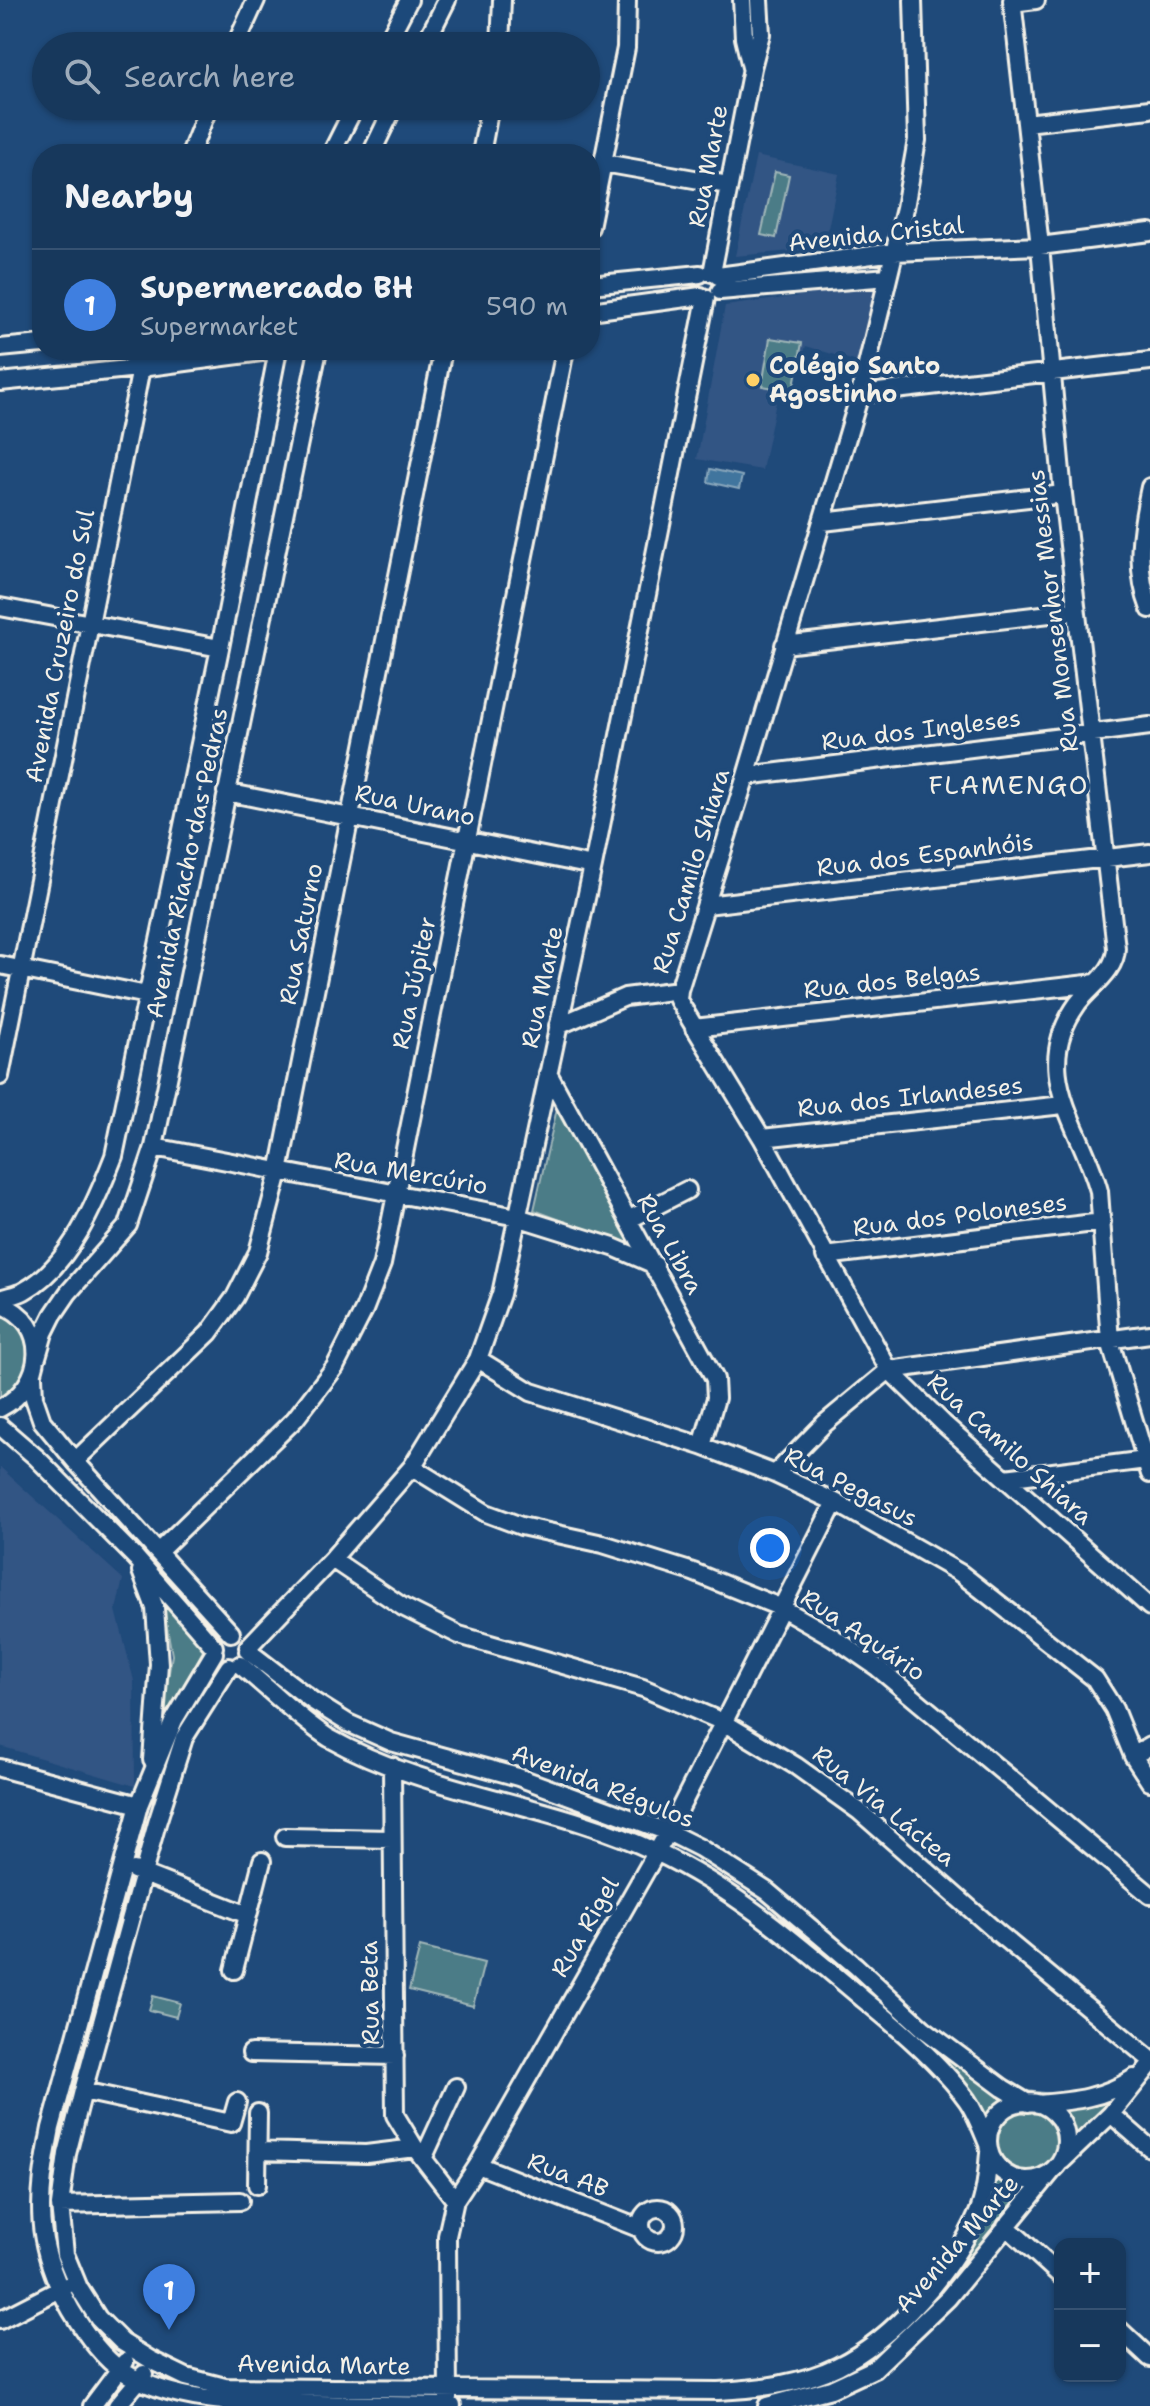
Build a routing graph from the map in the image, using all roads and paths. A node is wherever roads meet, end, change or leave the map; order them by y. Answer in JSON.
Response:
{"nodes":[{"id":1,"x":256,"y":0,"type":"edge"},
{"id":2,"x":409,"y":0,"type":"edge"},
{"id":3,"x":447,"y":0,"type":"edge"},
{"id":4,"x":502,"y":0,"type":"edge"},
{"id":5,"x":627,"y":0,"type":"edge"},
{"id":6,"x":742,"y":0,"type":"edge"},
{"id":7,"x":759,"y":0,"type":"edge"},
{"id":8,"x":769,"y":0,"type":"edge"},
{"id":9,"x":913,"y":0,"type":"edge"},
{"id":10,"x":1036,"y":0,"type":"edge"},
{"id":11,"x":1012,"y":1,"type":"edge"},
{"id":12,"x":241,"y":32,"type":"edge"},
{"id":13,"x":392,"y":32,"type":"edge"},
{"id":14,"x":431,"y":32,"type":"edge"},
{"id":15,"x":501,"y":32,"type":"edge"},
{"id":16,"x":761,"y":34,"type":"junction"},
{"id":17,"x":752,"y":68,"type":"junction"},
{"id":18,"x":1150,"y":109,"type":"edge"},
{"id":19,"x":203,"y":120,"type":"edge"},
{"id":20,"x":348,"y":120,"type":"edge"},
{"id":21,"x":387,"y":120,"type":"edge"},
{"id":22,"x":487,"y":120,"type":"edge"},
{"id":23,"x":1026,"y":123,"type":"junction"},
{"id":24,"x":194,"y":144,"type":"edge"},
{"id":25,"x":336,"y":144,"type":"edge"},
{"id":26,"x":376,"y":144,"type":"edge"},
{"id":27,"x":483,"y":144,"type":"edge"},
{"id":28,"x":604,"y":163,"type":"junction"},
{"id":29,"x":600,"y":181,"type":"edge"},
{"id":30,"x":728,"y":185,"type":"junction"},
{"id":31,"x":1150,"y":232,"type":"edge"},
{"id":32,"x":1040,"y":246,"type":"junction"},
{"id":33,"x":894,"y":252,"type":"junction"},
{"id":34,"x":888,"y":277,"type":"junction"},
{"id":35,"x":600,"y":285,"type":"edge"},
{"id":36,"x":709,"y":285,"type":"junction"},
{"id":37,"x":600,"y":309,"type":"edge"},
{"id":38,"x":32,"y":345,"type":"edge"},
{"id":39,"x":0,"y":348,"type":"edge"},
{"id":40,"x":167,"y":360,"type":"edge"},
{"id":41,"x":276,"y":360,"type":"edge"},
{"id":42,"x":316,"y":360,"type":"edge"},
{"id":43,"x":441,"y":360,"type":"edge"},
{"id":44,"x":563,"y":360,"type":"edge"},
{"id":45,"x":1150,"y":361,"type":"edge"},
{"id":46,"x":145,"y":362,"type":"edge"},
{"id":47,"x":1051,"y":373,"type":"junction"},
{"id":48,"x":0,"y":382,"type":"edge"},
{"id":49,"x":860,"y":394,"type":"junction"},
{"id":50,"x":1150,"y":487,"type":"edge"},
{"id":51,"x":1063,"y":494,"type":"junction"},
{"id":52,"x":823,"y":522,"type":"junction"},
{"id":53,"x":1145,"y":568,"type":"edge"},
{"id":54,"x":0,"y":607,"type":"edge"},
{"id":55,"x":1150,"y":609,"type":"edge"},
{"id":56,"x":1076,"y":611,"type":"junction"},
{"id":57,"x":88,"y":623,"type":"junction"},
{"id":58,"x":784,"y":645,"type":"junction"},
{"id":59,"x":220,"y":648,"type":"junction"},
{"id":60,"x":1150,"y":726,"type":"edge"},
{"id":61,"x":1091,"y":733,"type":"junction"},
{"id":62,"x":746,"y":776,"type":"junction"},
{"id":63,"x":226,"y":792,"type":"junction"},
{"id":64,"x":349,"y":816,"type":"junction"},
{"id":65,"x":468,"y":841,"type":"junction"},
{"id":66,"x":1150,"y":853,"type":"edge"},
{"id":67,"x":1105,"y":858,"type":"junction"},
{"id":68,"x":593,"y":866,"type":"junction"},
{"id":69,"x":706,"y":905,"type":"junction"},
{"id":70,"x":0,"y":965,"type":"edge"},
{"id":71,"x":22,"y":970,"type":"junction"},
{"id":72,"x":1096,"y":983,"type":"junction"},
{"id":73,"x":679,"y":990,"type":"junction"},
{"id":74,"x":147,"y":995,"type":"junction"},
{"id":75,"x":558,"y":1026,"type":"junction"},
{"id":76,"x":694,"y":1028,"type":"junction"},
{"id":77,"x":548,"y":1073,"type":"junction"},
{"id":78,"x":0,"y":1076,"type":"edge"},
{"id":79,"x":1063,"y":1105,"type":"junction"},
{"id":80,"x":762,"y":1138,"type":"junction"},
{"id":81,"x":154,"y":1147,"type":"junction"},
{"id":82,"x":279,"y":1172,"type":"junction"},
{"id":83,"x":687,"y":1190,"type":"dead end"},
{"id":84,"x":394,"y":1195,"type":"junction"},
{"id":85,"x":517,"y":1217,"type":"junction"},
{"id":86,"x":630,"y":1219,"type":"junction"},
{"id":87,"x":1102,"y":1222,"type":"junction"},
{"id":88,"x":825,"y":1256,"type":"junction"},
{"id":89,"x":655,"y":1265,"type":"junction"},
{"id":90,"x":0,"y":1301,"type":"edge"},
{"id":91,"x":1150,"y":1334,"type":"edge"},
{"id":92,"x":1110,"y":1341,"type":"junction"},
{"id":93,"x":37,"y":1357,"type":"junction"},
{"id":94,"x":478,"y":1359,"type":"junction"},
{"id":95,"x":889,"y":1370,"type":"junction"},
{"id":96,"x":33,"y":1376,"type":"junction"},
{"id":97,"x":0,"y":1408,"type":"edge"},
{"id":98,"x":0,"y":1426,"type":"edge"},
{"id":99,"x":702,"y":1446,"type":"junction"},
{"id":100,"x":75,"y":1461,"type":"junction"},
{"id":101,"x":412,"y":1467,"type":"junction"},
{"id":102,"x":1148,"y":1467,"type":"edge"},
{"id":103,"x":775,"y":1474,"type":"junction"},
{"id":104,"x":1005,"y":1478,"type":"junction"},
{"id":105,"x":835,"y":1502,"type":"junction"},
{"id":106,"x":158,"y":1552,"type":"junction"},
{"id":107,"x":136,"y":1558,"type":"junction"},
{"id":108,"x":332,"y":1559,"type":"junction"},
{"id":109,"x":1150,"y":1607,"type":"edge"},
{"id":110,"x":782,"y":1608,"type":"junction"},
{"id":111,"x":214,"y":1650,"type":"junction"},
{"id":112,"x":240,"y":1650,"type":"junction"},
{"id":113,"x":723,"y":1722,"type":"junction"},
{"id":114,"x":1150,"y":1746,"type":"edge"},
{"id":115,"x":1133,"y":1756,"type":"junction"},
{"id":116,"x":392,"y":1766,"type":"junction"},
{"id":117,"x":0,"y":1769,"type":"edge"},
{"id":118,"x":150,"y":1777,"type":"junction"},
{"id":119,"x":1150,"y":1782,"type":"edge"},
{"id":120,"x":139,"y":1805,"type":"junction"},
{"id":121,"x":668,"y":1832,"type":"junction"},
{"id":122,"x":285,"y":1837,"type":"dead end"},
{"id":123,"x":392,"y":1839,"type":"junction"},
{"id":124,"x":656,"y":1852,"type":"junction"},
{"id":125,"x":262,"y":1861,"type":"dead end"},
{"id":126,"x":123,"y":1867,"type":"junction"},
{"id":127,"x":144,"y":1872,"type":"junction"},
{"id":128,"x":1150,"y":1895,"type":"edge"},
{"id":129,"x":248,"y":1915,"type":"junction"},
{"id":130,"x":234,"y":1970,"type":"dead end"},
{"id":131,"x":251,"y":2053,"type":"dead end"},
{"id":132,"x":395,"y":2056,"type":"junction"},
{"id":133,"x":1148,"y":2066,"type":"edge"},
{"id":134,"x":456,"y":2087,"type":"dead end"},
{"id":135,"x":83,"y":2091,"type":"junction"},
{"id":136,"x":237,"y":2102,"type":"dead end"},
{"id":137,"x":1032,"y":2103,"type":"junction"},
{"id":138,"x":258,"y":2113,"type":"dead end"},
{"id":139,"x":1111,"y":2114,"type":"junction"},
{"id":140,"x":1150,"y":2148,"type":"edge"},
{"id":141,"x":988,"y":2149,"type":"junction"},
{"id":142,"x":259,"y":2151,"type":"junction"},
{"id":143,"x":419,"y":2153,"type":"junction"},
{"id":144,"x":478,"y":2165,"type":"junction"},
{"id":145,"x":1055,"y":2168,"type":"junction"},
{"id":146,"x":257,"y":2185,"type":"dead end"},
{"id":147,"x":455,"y":2200,"type":"junction"},
{"id":148,"x":240,"y":2201,"type":"dead end"},
{"id":149,"x":60,"y":2205,"type":"junction"},
{"id":150,"x":1006,"y":2226,"type":"junction"},
{"id":151,"x":641,"y":2229,"type":"dead end"},
{"id":152,"x":1054,"y":2270,"type":"edge"},
{"id":153,"x":75,"y":2281,"type":"junction"},
{"id":154,"x":933,"y":2285,"type":"junction"},
{"id":155,"x":60,"y":2290,"type":"junction"},
{"id":156,"x":948,"y":2298,"type":"junction"},
{"id":157,"x":0,"y":2320,"type":"edge"},
{"id":158,"x":1126,"y":2336,"type":"edge"},
{"id":159,"x":133,"y":2350,"type":"junction"},
{"id":160,"x":1150,"y":2358,"type":"edge"},
{"id":161,"x":151,"y":2360,"type":"junction"},
{"id":162,"x":120,"y":2370,"type":"junction"},
{"id":163,"x":140,"y":2382,"type":"junction"},
{"id":164,"x":718,"y":2399,"type":"edge"},
{"id":165,"x":450,"y":2401,"type":"edge"},
{"id":166,"x":92,"y":2406,"type":"edge"},
{"id":167,"x":117,"y":2406,"type":"edge"},
{"id":168,"x":767,"y":2406,"type":"edge"}],
"edges":[{"from":1,"to":12,"type":"street"},
{"from":2,"to":13,"type":"street"},
{"from":3,"to":14,"type":"street"},
{"from":4,"to":15,"type":"street"},
{"from":5,"to":28,"type":"street"},
{"from":6,"to":17,"type":"street","name":"Rua Marte"},
{"from":7,"to":16,"type":"street","name":"Rua Marte"},
{"from":8,"to":16,"type":"street"},
{"from":9,"to":33,"type":"street","name":"Rua Camilo Shiara"},
{"from":10,"to":11,"type":"street"},
{"from":11,"to":23,"type":"street","name":"Rua Monsenhor Messias"},
{"from":16,"to":17,"type":"street","name":"Rua Marte"},
{"from":17,"to":30,"type":"street","name":"Rua Marte"},
{"from":18,"to":23,"type":"street"},
{"from":19,"to":24,"type":"street"},
{"from":20,"to":25,"type":"street"},
{"from":21,"to":26,"type":"street"},
{"from":22,"to":27,"type":"street"},
{"from":23,"to":32,"type":"street","name":"Rua Monsenhor Messias"},
{"from":28,"to":29,"type":"street"},
{"from":28,"to":30,"type":"street"},
{"from":30,"to":36,"type":"street","name":"Rua Marte"},
{"from":31,"to":32,"type":"street","name":"Avenida Cristal"},
{"from":32,"to":33,"type":"street","name":"Avenida Cristal"},
{"from":32,"to":47,"type":"street","name":"Rua Monsenhor Messias"},
{"from":33,"to":34,"type":"street","name":"Rua Camilo Shiara"},
{"from":33,"to":36,"type":"street","name":"Avenida Cristal"},
{"from":34,"to":36,"type":"street","name":"Avenida Cristal"},
{"from":34,"to":49,"type":"street","name":"Rua Camilo Shiara"},
{"from":35,"to":36,"type":"street","name":"Avenida Cristal"},
{"from":36,"to":37,"type":"street","name":"Avenida Cristal"},
{"from":36,"to":68,"type":"street","name":"Rua Marte"},
{"from":38,"to":39,"type":"street"},
{"from":40,"to":46,"type":"street"},
{"from":41,"to":59,"type":"street","name":"Avenida Riacho das Pedras"},
{"from":42,"to":63,"type":"street","name":"Avenida Riacho das Pedras"},
{"from":43,"to":64,"type":"street","name":"Rua Saturno"},
{"from":44,"to":65,"type":"street","name":"Rua Júpiter"},
{"from":45,"to":47,"type":"street"},
{"from":46,"to":48,"type":"street"},
{"from":46,"to":57,"type":"street","name":"Avenida Cruzeiro do Sul"},
{"from":47,"to":49,"type":"street"},
{"from":47,"to":51,"type":"street","name":"Rua Monsenhor Messias"},
{"from":49,"to":52,"type":"street","name":"Rua Camilo Shiara"},
{"from":50,"to":53,"type":"street"},
{"from":51,"to":52,"type":"street"},
{"from":51,"to":56,"type":"street","name":"Rua Monsenhor Messias"},
{"from":52,"to":58,"type":"street","name":"Rua Camilo Shiara"},
{"from":53,"to":55,"type":"street"},
{"from":54,"to":57,"type":"street"},
{"from":56,"to":58,"type":"street"},
{"from":56,"to":61,"type":"street","name":"Rua Monsenhor Messias"},
{"from":57,"to":59,"type":"street"},
{"from":57,"to":71,"type":"street","name":"Avenida Cruzeiro do Sul"},
{"from":58,"to":62,"type":"street","name":"Rua Camilo Shiara"},
{"from":59,"to":74,"type":"street","name":"Avenida Riacho das Pedras"},
{"from":60,"to":61,"type":"street","name":"Rua dos Ingleses"},
{"from":61,"to":62,"type":"street","name":"Rua dos Ingleses"},
{"from":61,"to":67,"type":"street","name":"Rua Monsenhor Messias"},
{"from":62,"to":69,"type":"street","name":"Rua Camilo Shiara"},
{"from":63,"to":64,"type":"street","name":"Rua Urano"},
{"from":63,"to":81,"type":"street","name":"Avenida Riacho das Pedras"},
{"from":64,"to":65,"type":"street","name":"Rua Urano"},
{"from":64,"to":82,"type":"street","name":"Rua Saturno"},
{"from":65,"to":68,"type":"street","name":"Rua Urano"},
{"from":65,"to":84,"type":"street","name":"Rua Júpiter"},
{"from":66,"to":67,"type":"street","name":"Rua dos Espanhóis"},
{"from":67,"to":69,"type":"street","name":"Rua dos Espanhóis"},
{"from":67,"to":72,"type":"street","name":"Rua Monsenhor Messias"},
{"from":68,"to":75,"type":"street","name":"Rua Marte"},
{"from":69,"to":73,"type":"street","name":"Rua Camilo Shiara"},
{"from":70,"to":71,"type":"street"},
{"from":71,"to":74,"type":"street"},
{"from":71,"to":78,"type":"street","name":"Avenida Cruzeiro do Sul"},
{"from":72,"to":76,"type":"street","name":"Rua dos Belgas"},
{"from":72,"to":79,"type":"street","name":"Rua Monsenhor Messias"},
{"from":73,"to":75,"type":"street"},
{"from":73,"to":76,"type":"street","name":"Rua Camilo Shiara"},
{"from":74,"to":90,"type":"street","name":"Avenida Riacho das Pedras"},
{"from":75,"to":77,"type":"street","name":"Rua Marte"},
{"from":76,"to":80,"type":"street","name":"Rua Camilo Shiara"},
{"from":77,"to":85,"type":"street","name":"Rua Marte"},
{"from":77,"to":86,"type":"street","name":"Rua Libra"},
{"from":79,"to":80,"type":"street","name":"Rua dos Irlandeses"},
{"from":79,"to":87,"type":"street","name":"Rua Monsenhor Messias"},
{"from":80,"to":88,"type":"street","name":"Rua Camilo Shiara"},
{"from":81,"to":82,"type":"street","name":"Rua Mercúrio"},
{"from":81,"to":93,"type":"street","name":"Avenida Riacho das Pedras"},
{"from":82,"to":84,"type":"street","name":"Rua Mercúrio"},
{"from":82,"to":100,"type":"street","name":"Rua Saturno"},
{"from":83,"to":86,"type":"street"},
{"from":84,"to":85,"type":"street","name":"Rua Mercúrio"},
{"from":84,"to":106,"type":"street","name":"Rua Júpiter"},
{"from":85,"to":89,"type":"street","name":"Rua Mercúrio"},
{"from":85,"to":94,"type":"street","name":"Rua Marte"},
{"from":86,"to":89,"type":"street","name":"Rua Libra"},
{"from":87,"to":88,"type":"street","name":"Rua dos Poloneses"},
{"from":87,"to":92,"type":"street","name":"Rua Monsenhor Messias"},
{"from":88,"to":95,"type":"street","name":"Rua Camilo Shiara"},
{"from":89,"to":99,"type":"street","name":"Rua Libra"},
{"from":90,"to":93,"type":"street"},
{"from":91,"to":92,"type":"street"},
{"from":92,"to":95,"type":"street"},
{"from":92,"to":102,"type":"street","name":"Rua Monsenhor Messias"},
{"from":93,"to":96,"type":"street","name":"Avenida Riacho das Pedras"},
{"from":94,"to":99,"type":"street","name":"Rua Pegasus"},
{"from":94,"to":101,"type":"street","name":"Rua Marte"},
{"from":95,"to":103,"type":"street"},
{"from":95,"to":104,"type":"street","name":"Rua Camilo Shiara"},
{"from":96,"to":97,"type":"street"},
{"from":96,"to":100,"type":"street","name":"Avenida Régulos"},
{"from":98,"to":107,"type":"street"},
{"from":99,"to":103,"type":"street","name":"Rua Pegasus"},
{"from":100,"to":106,"type":"street","name":"Avenida Régulos"},
{"from":101,"to":108,"type":"street","name":"Rua Marte"},
{"from":101,"to":110,"type":"street","name":"Rua Aquário"},
{"from":102,"to":104,"type":"street"},
{"from":103,"to":105,"type":"street","name":"Rua Pegasus"},
{"from":104,"to":109,"type":"street","name":"Rua Camilo Shiara"},
{"from":105,"to":110,"type":"street","name":"Rua Rigel"},
{"from":105,"to":115,"type":"street","name":"Rua Pegasus"},
{"from":106,"to":112,"type":"street","name":"Avenida Régulos"},
{"from":107,"to":111,"type":"street"},
{"from":107,"to":118,"type":"street"},
{"from":108,"to":112,"type":"street","name":"Rua Marte"},
{"from":108,"to":113,"type":"street","name":"Rua Via Láctea"},
{"from":110,"to":113,"type":"street","name":"Rua Rigel"},
{"from":110,"to":128,"type":"street","name":"Rua Aquário"},
{"from":111,"to":112,"type":"street","name":"Avenida Marte"},
{"from":111,"to":112,"type":"street"},
{"from":111,"to":118,"type":"street","name":"Avenida Marte"},
{"from":112,"to":116,"type":"street","name":"Avenida Régulos"},
{"from":112,"to":121,"type":"street","name":"Avenida Régulos"},
{"from":112,"to":127,"type":"street","name":"Avenida Marte"},
{"from":113,"to":121,"type":"street","name":"Rua Rigel"},
{"from":113,"to":133,"type":"street","name":"Rua Via Láctea"},
{"from":114,"to":115,"type":"street"},
{"from":115,"to":119,"type":"street","name":"Rua Pegasus"},
{"from":116,"to":123,"type":"street","name":"Rua Beta"},
{"from":116,"to":124,"type":"street","name":"Avenida Régulos"},
{"from":117,"to":120,"type":"street"},
{"from":118,"to":120,"type":"street","name":"Avenida Marte"},
{"from":120,"to":126,"type":"street","name":"Avenida Marte"},
{"from":121,"to":124,"type":"street","name":"Rua Rigel"},
{"from":121,"to":137,"type":"street","name":"Avenida Régulos"},
{"from":122,"to":123,"type":"street"},
{"from":123,"to":132,"type":"street","name":"Rua Beta"},
{"from":124,"to":141,"type":"street","name":"Avenida Régulos"},
{"from":124,"to":144,"type":"street","name":"Rua Rigel"},
{"from":125,"to":129,"type":"street"},
{"from":126,"to":127,"type":"street"},
{"from":126,"to":155,"type":"street","name":"Avenida Marte"},
{"from":127,"to":129,"type":"street"},
{"from":127,"to":135,"type":"street","name":"Avenida Marte"},
{"from":129,"to":130,"type":"street"},
{"from":131,"to":132,"type":"street"},
{"from":132,"to":143,"type":"street","name":"Rua Beta"},
{"from":133,"to":137,"type":"street"},
{"from":133,"to":139,"type":"street","name":"Avenida Marte"},
{"from":134,"to":143,"type":"street"},
{"from":135,"to":136,"type":"street"},
{"from":135,"to":149,"type":"street","name":"Avenida Marte"},
{"from":137,"to":141,"type":"street"},
{"from":137,"to":145,"type":"street"},
{"from":138,"to":142,"type":"street"},
{"from":139,"to":140,"type":"street"},
{"from":139,"to":145,"type":"street","name":"Avenida Marte"},
{"from":141,"to":145,"type":"street"},
{"from":141,"to":154,"type":"street","name":"Avenida Marte"},
{"from":142,"to":143,"type":"street"},
{"from":142,"to":146,"type":"street"},
{"from":143,"to":147,"type":"street","name":"Rua Beta"},
{"from":144,"to":147,"type":"street","name":"Rua Rigel"},
{"from":144,"to":151,"type":"street","name":"Rua AB"},
{"from":145,"to":150,"type":"street","name":"Avenida Marte"},
{"from":147,"to":165,"type":"street","name":"Rua Rigel"},
{"from":148,"to":149,"type":"street"},
{"from":149,"to":153,"type":"street","name":"Avenida Marte"},
{"from":150,"to":152,"type":"street"},
{"from":150,"to":156,"type":"street","name":"Avenida Marte"},
{"from":153,"to":155,"type":"street"},
{"from":153,"to":159,"type":"street","name":"Avenida Marte"},
{"from":154,"to":156,"type":"street"},
{"from":154,"to":164,"type":"street","name":"Avenida Marte"},
{"from":155,"to":157,"type":"street"},
{"from":155,"to":162,"type":"street","name":"Avenida Marte"},
{"from":156,"to":168,"type":"street","name":"Avenida Marte"},
{"from":158,"to":160,"type":"street"},
{"from":159,"to":161,"type":"street","name":"Avenida Marte"},
{"from":159,"to":162,"type":"street"},
{"from":161,"to":163,"type":"street"},
{"from":161,"to":165,"type":"street","name":"Avenida Marte"},
{"from":162,"to":163,"type":"street","name":"Avenida Marte"},
{"from":162,"to":166,"type":"street"},
{"from":163,"to":165,"type":"street","name":"Avenida Marte"},
{"from":163,"to":167,"type":"street"},
{"from":164,"to":165,"type":"street","name":"Avenida Marte"}]}
